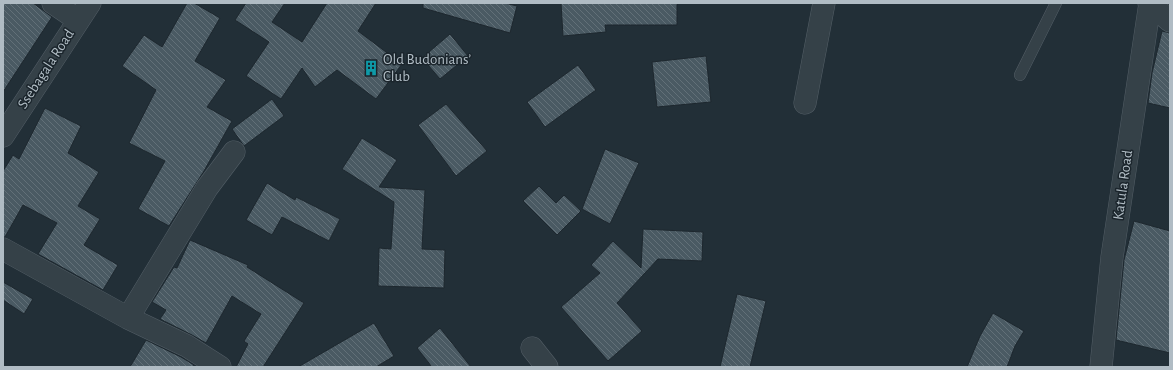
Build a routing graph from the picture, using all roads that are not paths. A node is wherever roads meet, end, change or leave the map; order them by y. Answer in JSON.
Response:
{"nodes":[{"id":1,"x":53,"y":3,"type":"edge"},
{"id":2,"x":90,"y":3,"type":"edge"},
{"id":3,"x":824,"y":3,"type":"edge"},
{"id":4,"x":1056,"y":3,"type":"edge"},
{"id":5,"x":1150,"y":3,"type":"edge"},
{"id":6,"x":78,"y":20,"type":"junction"},
{"id":7,"x":1170,"y":21,"type":"edge"},
{"id":8,"x":1020,"y":75,"type":"dead end"},
{"id":9,"x":805,"y":103,"type":"dead end"},
{"id":10,"x":3,"y":136,"type":"edge"},
{"id":11,"x":234,"y":152,"type":"dead end"},
{"id":12,"x":3,"y":249,"type":"edge"},
{"id":13,"x":128,"y":318,"type":"junction"},
{"id":14,"x":532,"y":348,"type":"dead end"},
{"id":15,"x":220,"y":367,"type":"edge"},
{"id":16,"x":547,"y":367,"type":"edge"},
{"id":17,"x":1101,"y":367,"type":"edge"}],
"edges":[{"from":1,"to":6,"type":"street"},
{"from":2,"to":6,"type":"street","name":"Ssebagala Road"},
{"from":3,"to":9,"type":"street"},
{"from":4,"to":8,"type":"lane"},
{"from":5,"to":7,"type":"street"},
{"from":5,"to":17,"type":"street","name":"Katula Road"},
{"from":6,"to":10,"type":"street","name":"Ssebagala Road"},
{"from":11,"to":13,"type":"street"},
{"from":12,"to":13,"type":"street"},
{"from":13,"to":15,"type":"street"},
{"from":14,"to":16,"type":"street"}]}
